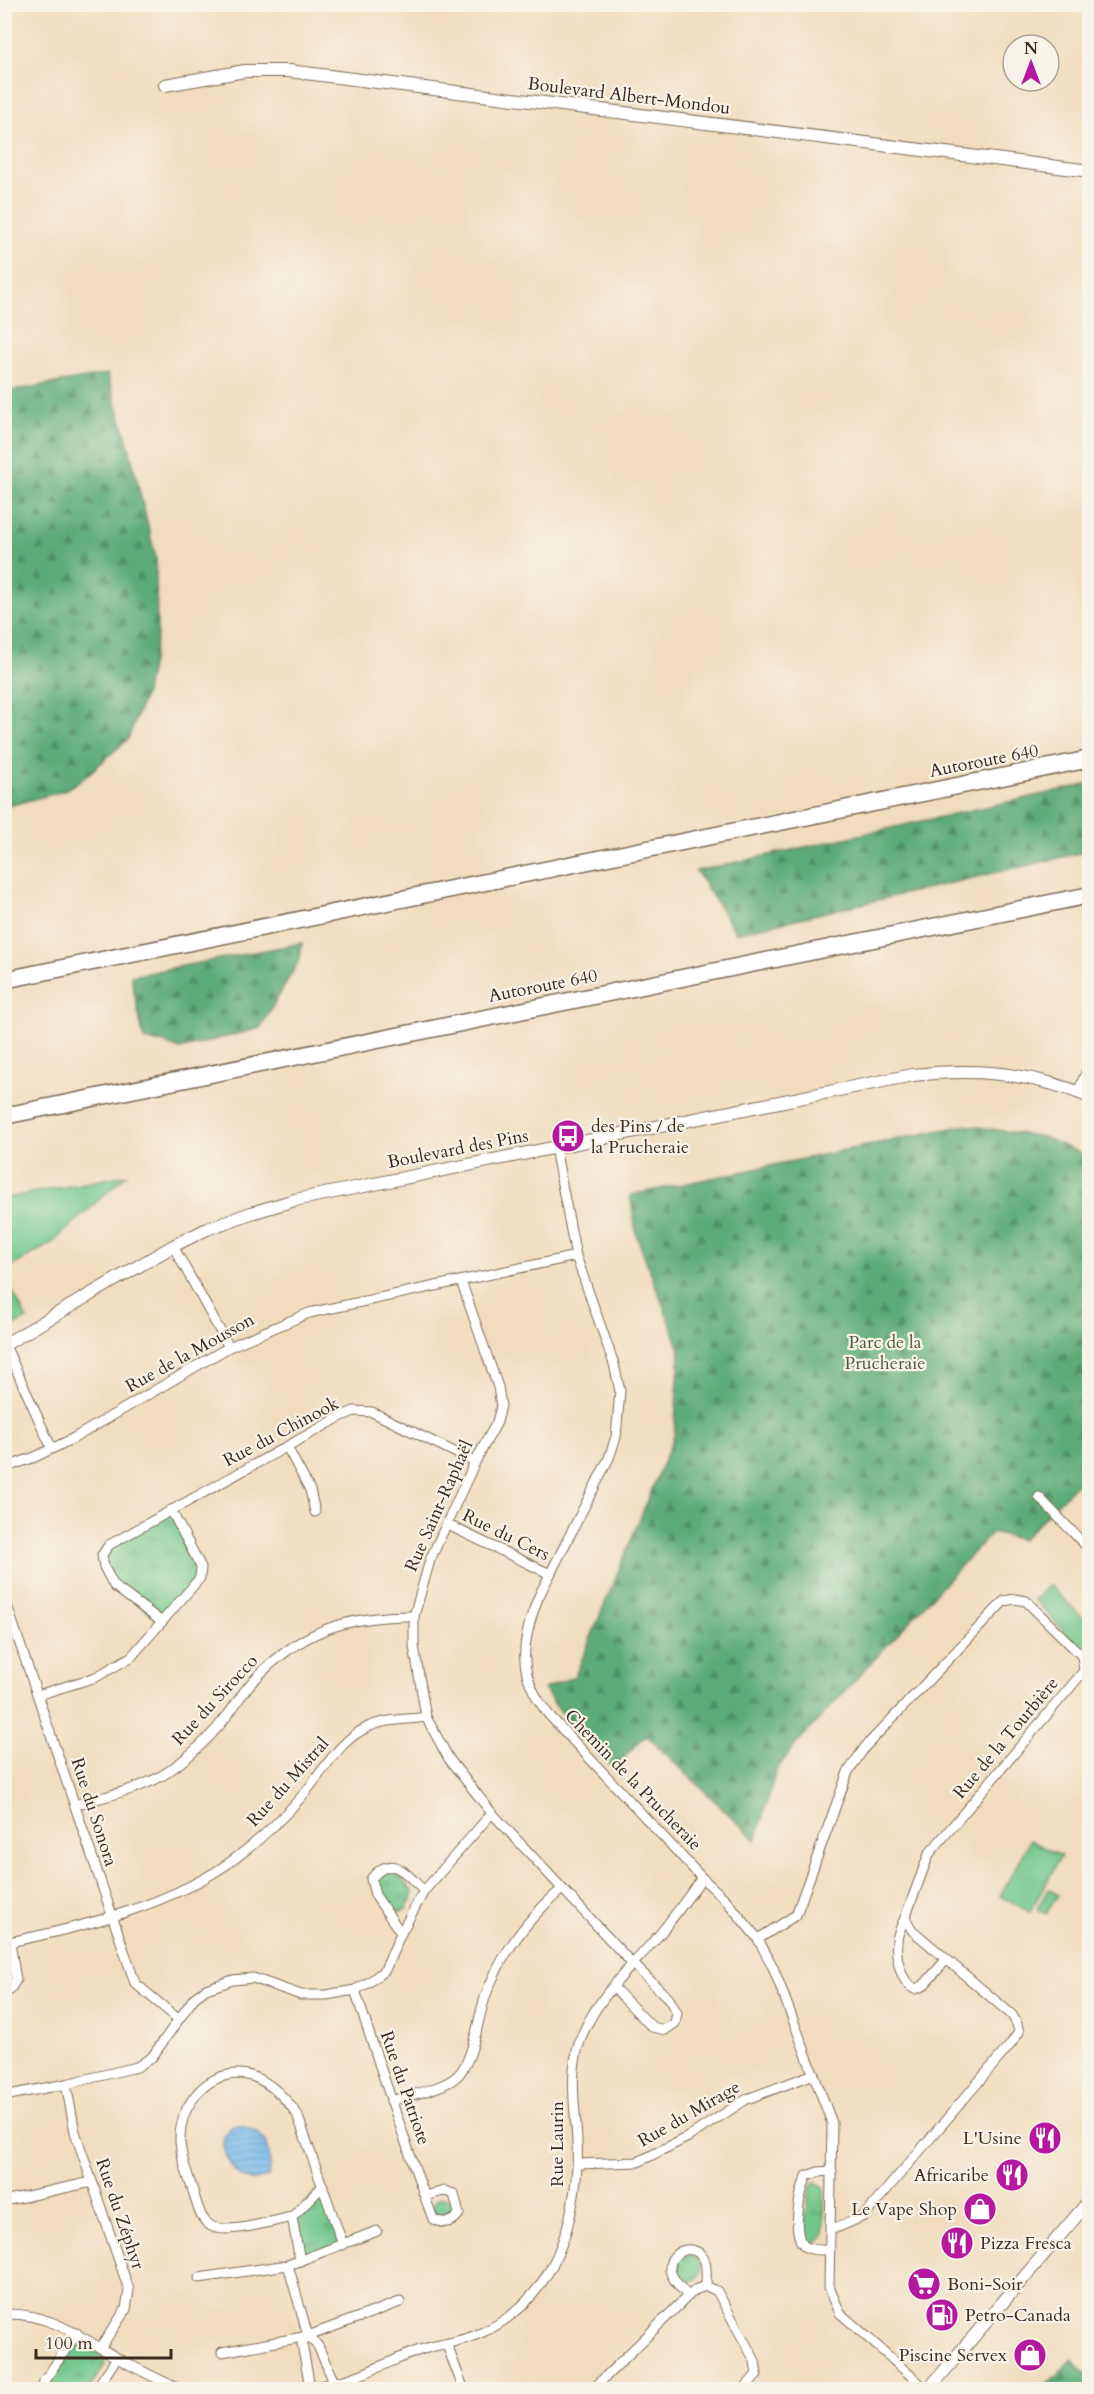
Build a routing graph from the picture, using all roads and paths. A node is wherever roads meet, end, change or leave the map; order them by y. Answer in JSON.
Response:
{"nodes":[{"id":1,"x":165,"y":85,"type":"dead end"},
{"id":2,"x":1089,"y":171,"type":"edge"},
{"id":3,"x":1089,"y":759,"type":"edge"},
{"id":4,"x":1089,"y":895,"type":"edge"},
{"id":5,"x":4,"y":980,"type":"edge"},
{"id":6,"x":1089,"y":1063,"type":"edge"},
{"id":7,"x":1084,"y":1095,"type":"edge"},
{"id":8,"x":4,"y":1116,"type":"edge"},
{"id":9,"x":555,"y":1148,"type":"junction"},
{"id":10,"x":173,"y":1246,"type":"junction"},
{"id":11,"x":576,"y":1256,"type":"junction"},
{"id":12,"x":461,"y":1281,"type":"junction"},
{"id":13,"x":5,"y":1345,"type":"edge"},
{"id":14,"x":229,"y":1347,"type":"junction"},
{"id":15,"x":287,"y":1447,"type":"junction"},
{"id":16,"x":52,"y":1449,"type":"junction"},
{"id":17,"x":475,"y":1462,"type":"junction"},
{"id":18,"x":4,"y":1468,"type":"edge"},
{"id":19,"x":1039,"y":1497,"type":"dead end"},
{"id":20,"x":171,"y":1510,"type":"junction"},
{"id":21,"x":315,"y":1512,"type":"dead end"},
{"id":22,"x":448,"y":1525,"type":"junction"},
{"id":23,"x":1089,"y":1550,"type":"edge"},
{"id":24,"x":550,"y":1574,"type":"junction"},
{"id":25,"x":4,"y":1597,"type":"edge"},
{"id":26,"x":414,"y":1616,"type":"junction"},
{"id":27,"x":162,"y":1622,"type":"junction"},
{"id":28,"x":38,"y":1695,"type":"junction"},
{"id":29,"x":426,"y":1718,"type":"junction"},
{"id":30,"x":75,"y":1805,"type":"junction"},
{"id":31,"x":492,"y":1814,"type":"junction"},
{"id":32,"x":702,"y":1878,"type":"junction"},
{"id":33,"x":562,"y":1889,"type":"junction"},
{"id":34,"x":424,"y":1891,"type":"junction"},
{"id":35,"x":111,"y":1916,"type":"junction"},
{"id":36,"x":905,"y":1918,"type":"junction"},
{"id":37,"x":401,"y":1933,"type":"junction"},
{"id":38,"x":758,"y":1940,"type":"junction"},
{"id":39,"x":7,"y":1942,"type":"edge"},
{"id":40,"x":946,"y":1960,"type":"junction"},
{"id":41,"x":633,"y":1964,"type":"junction"},
{"id":42,"x":613,"y":1987,"type":"junction"},
{"id":43,"x":355,"y":1990,"type":"junction"},
{"id":44,"x":4,"y":1992,"type":"edge"},
{"id":45,"x":178,"y":2019,"type":"junction"},
{"id":46,"x":814,"y":2074,"type":"junction"},
{"id":47,"x":66,"y":2084,"type":"junction"},
{"id":48,"x":4,"y":2096,"type":"edge"},
{"id":49,"x":391,"y":2102,"type":"junction"},
{"id":50,"x":578,"y":2164,"type":"junction"},
{"id":51,"x":832,"y":2171,"type":"junction"},
{"id":52,"x":92,"y":2182,"type":"junction"},
{"id":53,"x":323,"y":2186,"type":"junction"},
{"id":54,"x":425,"y":2196,"type":"dead end"},
{"id":55,"x":1089,"y":2200,"type":"edge"},
{"id":56,"x":4,"y":2201,"type":"edge"},
{"id":57,"x":292,"y":2217,"type":"junction"},
{"id":58,"x":831,"y":2228,"type":"junction"},
{"id":59,"x":377,"y":2231,"type":"dead end"},
{"id":60,"x":343,"y":2244,"type":"junction"},
{"id":61,"x":829,"y":2250,"type":"junction"},
{"id":62,"x":300,"y":2261,"type":"junction"},
{"id":63,"x":288,"y":2265,"type":"junction"},
{"id":64,"x":199,"y":2278,"type":"dead end"},
{"id":65,"x":706,"y":2286,"type":"junction"},
{"id":66,"x":688,"y":2296,"type":"junction"},
{"id":67,"x":400,"y":2302,"type":"dead end"},
{"id":68,"x":4,"y":2314,"type":"edge"},
{"id":69,"x":77,"y":2333,"type":"junction"},
{"id":70,"x":308,"y":2336,"type":"junction"},
{"id":71,"x":447,"y":2344,"type":"junction"},
{"id":72,"x":101,"y":2347,"type":"junction"},
{"id":73,"x":222,"y":2352,"type":"dead end"},
{"id":74,"x":117,"y":2358,"type":"junction"},
{"id":75,"x":345,"y":2380,"type":"junction"},
{"id":76,"x":334,"y":2382,"type":"junction"},
{"id":77,"x":310,"y":2387,"type":"junction"},
{"id":78,"x":42,"y":2390,"type":"edge"},
{"id":79,"x":95,"y":2390,"type":"edge"},
{"id":80,"x":181,"y":2390,"type":"edge"},
{"id":81,"x":299,"y":2390,"type":"edge"},
{"id":82,"x":349,"y":2390,"type":"edge"},
{"id":83,"x":464,"y":2390,"type":"edge"},
{"id":84,"x":592,"y":2390,"type":"edge"},
{"id":85,"x":743,"y":2390,"type":"edge"},
{"id":86,"x":928,"y":2390,"type":"edge"}],
"edges":[{"from":1,"to":2,"type":"street","name":"Boulevard Albert-Mondou"},
{"from":3,"to":5,"type":"highway","name":"Autoroute 640"},
{"from":4,"to":8,"type":"highway","name":"Autoroute 640"},
{"from":6,"to":7,"type":"street"},
{"from":7,"to":9,"type":"street","name":"Boulevard des Pins"},
{"from":9,"to":10,"type":"street","name":"Boulevard des Pins"},
{"from":9,"to":11,"type":"street","name":"Chemin de la Prucheraie"},
{"from":10,"to":13,"type":"street","name":"Boulevard des Pins"},
{"from":10,"to":14,"type":"street"},
{"from":11,"to":12,"type":"street","name":"Rue de la Mousson"},
{"from":11,"to":24,"type":"street","name":"Chemin de la Prucheraie"},
{"from":12,"to":14,"type":"street","name":"Rue de la Mousson"},
{"from":12,"to":17,"type":"street","name":"Rue Saint-Raphaël"},
{"from":13,"to":16,"type":"street"},
{"from":14,"to":16,"type":"street","name":"Rue de la Mousson"},
{"from":15,"to":17,"type":"street","name":"Rue du Chinook"},
{"from":15,"to":20,"type":"street","name":"Rue du Chinook"},
{"from":15,"to":21,"type":"street"},
{"from":16,"to":18,"type":"street","name":"Rue de la Mousson"},
{"from":17,"to":22,"type":"street","name":"Rue Saint-Raphaël"},
{"from":19,"to":23,"type":"street"},
{"from":20,"to":27,"type":"street"},
{"from":20,"to":27,"type":"street","name":"Rue du Chinook"},
{"from":22,"to":24,"type":"street","name":"Rue du Cers"},
{"from":22,"to":26,"type":"street","name":"Rue Saint-Raphaël"},
{"from":24,"to":32,"type":"street","name":"Chemin de la Prucheraie"},
{"from":25,"to":28,"type":"street","name":"Rue du Sonora"},
{"from":26,"to":29,"type":"street","name":"Rue Saint-Raphaël"},
{"from":26,"to":30,"type":"street","name":"Rue du Sirocco"},
{"from":27,"to":28,"type":"street"},
{"from":28,"to":30,"type":"street","name":"Rue du Sonora"},
{"from":29,"to":31,"type":"street","name":"Rue Saint-Raphaël"},
{"from":29,"to":35,"type":"street","name":"Rue du Mistral"},
{"from":30,"to":35,"type":"street","name":"Rue du Sonora"},
{"from":31,"to":33,"type":"street","name":"Rue Saint-Raphaël"},
{"from":31,"to":34,"type":"street"},
{"from":32,"to":38,"type":"street","name":"Chemin de la Prucheraie"},
{"from":32,"to":41,"type":"street","name":"Rue Laurin"},
{"from":33,"to":41,"type":"street","name":"Rue Saint-Raphaël"},
{"from":33,"to":49,"type":"street"},
{"from":34,"to":37,"type":"street"},
{"from":34,"to":37,"type":"street"},
{"from":35,"to":39,"type":"street","name":"Rue du Mistral"},
{"from":35,"to":45,"type":"street","name":"Rue du Sonora"},
{"from":36,"to":38,"type":"street","name":"Rue de la Tourbière"},
{"from":36,"to":40,"type":"street"},
{"from":36,"to":40,"type":"street","name":"Rue de la Tourbière"},
{"from":37,"to":43,"type":"street"},
{"from":38,"to":46,"type":"street","name":"Chemin de la Prucheraie"},
{"from":39,"to":44,"type":"street","name":"Rue du Mistral"},
{"from":40,"to":58,"type":"street"},
{"from":41,"to":42,"type":"street","name":"Rue Laurin"},
{"from":41,"to":42,"type":"street","name":"Rue Saint-Raphaël"},
{"from":42,"to":50,"type":"street","name":"Rue Laurin"},
{"from":43,"to":45,"type":"street"},
{"from":43,"to":49,"type":"street","name":"Rue du Patriote"},
{"from":45,"to":47,"type":"street"},
{"from":46,"to":50,"type":"street","name":"Rue du Mirage"},
{"from":46,"to":51,"type":"street","name":"Chemin de la Prucheraie"},
{"from":47,"to":48,"type":"street"},
{"from":47,"to":52,"type":"street","name":"Rue du Zéphyr"},
{"from":49,"to":54,"type":"street","name":"Rue du Patriote"},
{"from":50,"to":71,"type":"street","name":"Rue Laurin"},
{"from":51,"to":58,"type":"street","name":"Chemin de la Prucheraie"},
{"from":51,"to":61,"type":"street"},
{"from":52,"to":56,"type":"street"},
{"from":52,"to":72,"type":"street","name":"Rue du Zéphyr"},
{"from":53,"to":57,"type":"street"},
{"from":53,"to":57,"type":"street"},
{"from":53,"to":60,"type":"street"},
{"from":55,"to":86,"type":"street"},
{"from":57,"to":62,"type":"street"},
{"from":58,"to":61,"type":"street","name":"Chemin de la Prucheraie"},
{"from":59,"to":60,"type":"street"},
{"from":60,"to":62,"type":"street"},
{"from":61,"to":86,"type":"street","name":"Chemin de la Prucheraie"},
{"from":62,"to":63,"type":"street"},
{"from":63,"to":64,"type":"street"},
{"from":63,"to":70,"type":"street"},
{"from":65,"to":66,"type":"street"},
{"from":65,"to":66,"type":"street"},
{"from":65,"to":85,"type":"street"},
{"from":66,"to":84,"type":"street"},
{"from":67,"to":70,"type":"street"},
{"from":68,"to":69,"type":"street"},
{"from":69,"to":72,"type":"street"},
{"from":69,"to":78,"type":"street"},
{"from":70,"to":73,"type":"street"},
{"from":70,"to":76,"type":"street"},
{"from":70,"to":77,"type":"street"},
{"from":71,"to":75,"type":"street","name":"Rue Laurin"},
{"from":71,"to":83,"type":"street"},
{"from":72,"to":74,"type":"street"},
{"from":74,"to":79,"type":"street"},
{"from":74,"to":80,"type":"street"},
{"from":75,"to":76,"type":"street","name":"Rue Laurin"},
{"from":75,"to":82,"type":"street"},
{"from":76,"to":77,"type":"street","name":"Rue Laurin"},
{"from":77,"to":81,"type":"street","name":"Rue Laurin"}]}
